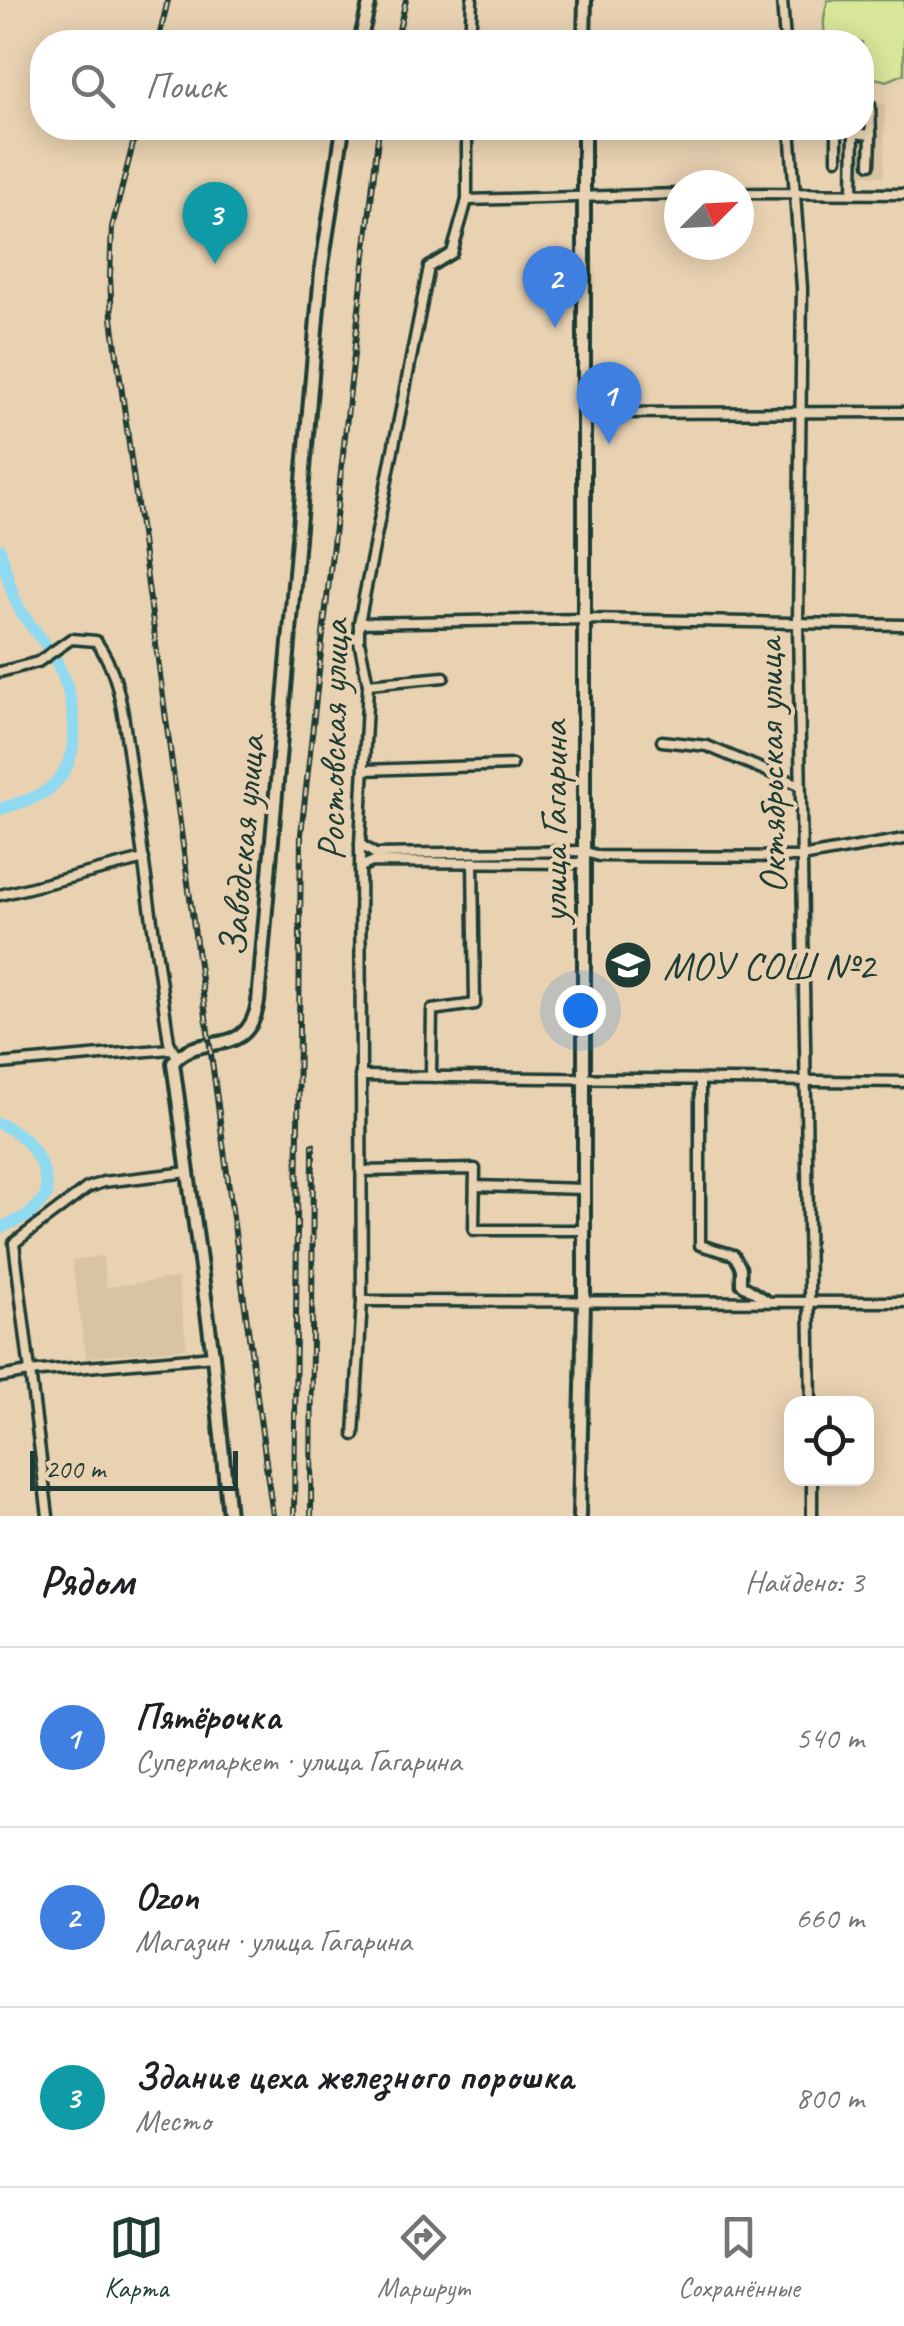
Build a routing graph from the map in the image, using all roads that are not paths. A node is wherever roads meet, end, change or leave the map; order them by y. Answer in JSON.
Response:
{"nodes":[{"id":1,"x":370,"y":0,"type":"edge"},
{"id":2,"x":472,"y":0,"type":"edge"},
{"id":3,"x":584,"y":0,"type":"edge"},
{"id":4,"x":782,"y":0,"type":"edge"},
{"id":5,"x":363,"y":30,"type":"edge"},
{"id":6,"x":471,"y":30,"type":"edge"},
{"id":7,"x":584,"y":30,"type":"edge"},
{"id":8,"x":783,"y":30,"type":"edge"},
{"id":9,"x":341,"y":140,"type":"edge"},
{"id":10,"x":467,"y":140,"type":"edge"},
{"id":11,"x":584,"y":140,"type":"edge"},
{"id":12,"x":791,"y":140,"type":"edge"},
{"id":13,"x":837,"y":140,"type":"edge"},
{"id":14,"x":854,"y":140,"type":"edge"},
{"id":15,"x":870,"y":140,"type":"edge"},
{"id":16,"x":837,"y":160,"type":"dead end"},
{"id":17,"x":870,"y":164,"type":"dead end"},
{"id":18,"x":794,"y":192,"type":"junction"},
{"id":19,"x":754,"y":193,"type":"edge"},
{"id":20,"x":853,"y":193,"type":"junction"},
{"id":21,"x":664,"y":194,"type":"edge"},
{"id":22,"x":904,"y":194,"type":"edge"},
{"id":23,"x":585,"y":196,"type":"junction"},
{"id":24,"x":467,"y":200,"type":"junction"},
{"id":25,"x":798,"y":410,"type":"junction"},
{"id":26,"x":904,"y":412,"type":"edge"},
{"id":27,"x":584,"y":414,"type":"junction"},
{"id":28,"x":584,"y":619,"type":"junction"},
{"id":29,"x":359,"y":623,"type":"junction"},
{"id":30,"x":798,"y":623,"type":"junction"},
{"id":31,"x":904,"y":626,"type":"edge"},
{"id":32,"x":0,"y":672,"type":"edge"},
{"id":33,"x":444,"y":676,"type":"dead end"},
{"id":34,"x":368,"y":684,"type":"junction"},
{"id":35,"x":662,"y":742,"type":"dead end"},
{"id":36,"x":512,"y":765,"type":"dead end"},
{"id":37,"x":364,"y":770,"type":"junction"},
{"id":38,"x":800,"y":785,"type":"junction"},
{"id":39,"x":904,"y":839,"type":"edge"},
{"id":40,"x":360,"y":844,"type":"junction"},
{"id":41,"x":583,"y":857,"type":"junction"},
{"id":42,"x":801,"y":858,"type":"junction"},
{"id":43,"x":144,"y":860,"type":"junction"},
{"id":44,"x":474,"y":862,"type":"junction"},
{"id":45,"x":360,"y":867,"type":"junction"},
{"id":46,"x":0,"y":895,"type":"edge"},
{"id":47,"x":174,"y":1053,"type":"junction"},
{"id":48,"x":0,"y":1064,"type":"edge"},
{"id":49,"x":360,"y":1076,"type":"junction"},
{"id":50,"x":434,"y":1077,"type":"junction"},
{"id":51,"x":583,"y":1080,"type":"junction"},
{"id":52,"x":700,"y":1080,"type":"junction"},
{"id":53,"x":805,"y":1080,"type":"junction"},
{"id":54,"x":904,"y":1082,"type":"edge"},
{"id":55,"x":361,"y":1171,"type":"junction"},
{"id":56,"x":189,"y":1172,"type":"junction"},
{"id":57,"x":475,"y":1186,"type":"junction"},
{"id":58,"x":584,"y":1189,"type":"junction"},
{"id":59,"x":583,"y":1230,"type":"junction"},
{"id":60,"x":362,"y":1301,"type":"junction"},
{"id":61,"x":584,"y":1302,"type":"junction"},
{"id":62,"x":769,"y":1302,"type":"junction"},
{"id":63,"x":810,"y":1302,"type":"junction"},
{"id":64,"x":904,"y":1302,"type":"edge"},
{"id":65,"x":214,"y":1356,"type":"junction"},
{"id":66,"x":29,"y":1372,"type":"junction"},
{"id":67,"x":0,"y":1378,"type":"edge"},
{"id":68,"x":811,"y":1396,"type":"edge"},
{"id":69,"x":354,"y":1434,"type":"dead end"},
{"id":70,"x":812,"y":1486,"type":"edge"},
{"id":71,"x":48,"y":1516,"type":"edge"},
{"id":72,"x":229,"y":1516,"type":"edge"},
{"id":73,"x":580,"y":1516,"type":"edge"},
{"id":74,"x":812,"y":1516,"type":"edge"}],
"edges":[{"from":1,"to":5,"type":"main road"},
{"from":2,"to":6,"type":"street"},
{"from":3,"to":7,"type":"main road"},
{"from":4,"to":8,"type":"street"},
{"from":9,"to":47,"type":"main road","name":"Заводская улица"},
{"from":10,"to":24,"type":"street","name":"Ростовская улица"},
{"from":11,"to":23,"type":"main road","name":"улица Гагарина"},
{"from":12,"to":18,"type":"street","name":"Октябрьская улица"},
{"from":13,"to":16,"type":"street"},
{"from":14,"to":20,"type":"street"},
{"from":15,"to":17,"type":"street"},
{"from":18,"to":19,"type":"street"},
{"from":18,"to":20,"type":"street"},
{"from":18,"to":25,"type":"street","name":"Октябрьская улица"},
{"from":20,"to":22,"type":"street"},
{"from":21,"to":23,"type":"street"},
{"from":23,"to":24,"type":"street"},
{"from":23,"to":27,"type":"main road","name":"улица Гагарина"},
{"from":24,"to":29,"type":"street","name":"Ростовская улица"},
{"from":25,"to":26,"type":"street"},
{"from":25,"to":27,"type":"street"},
{"from":25,"to":30,"type":"street","name":"Октябрьская улица"},
{"from":27,"to":28,"type":"main road","name":"улица Гагарина"},
{"from":28,"to":29,"type":"street"},
{"from":28,"to":30,"type":"street"},
{"from":28,"to":41,"type":"main road","name":"улица Гагарина"},
{"from":29,"to":34,"type":"street","name":"Ростовская улица"},
{"from":30,"to":31,"type":"street"},
{"from":30,"to":38,"type":"street","name":"Октябрьская улица"},
{"from":32,"to":43,"type":"street"},
{"from":33,"to":34,"type":"street"},
{"from":34,"to":37,"type":"street","name":"Ростовская улица"},
{"from":35,"to":38,"type":"street"},
{"from":36,"to":37,"type":"street"},
{"from":37,"to":40,"type":"street","name":"Ростовская улица"},
{"from":38,"to":42,"type":"street","name":"Октябрьская улица"},
{"from":39,"to":42,"type":"street"},
{"from":40,"to":41,"type":"street"},
{"from":40,"to":45,"type":"street","name":"Ростовская улица"},
{"from":41,"to":42,"type":"street"},
{"from":41,"to":44,"type":"street"},
{"from":41,"to":51,"type":"main road","name":"улица Гагарина"},
{"from":42,"to":53,"type":"street","name":"Октябрьская улица"},
{"from":43,"to":46,"type":"street"},
{"from":43,"to":47,"type":"street"},
{"from":44,"to":45,"type":"street"},
{"from":44,"to":50,"type":"street"},
{"from":45,"to":49,"type":"street","name":"Ростовская улица"},
{"from":47,"to":48,"type":"street"},
{"from":47,"to":56,"type":"main road"},
{"from":49,"to":50,"type":"street"},
{"from":49,"to":55,"type":"street","name":"Ростовская улица"},
{"from":50,"to":51,"type":"street"},
{"from":51,"to":52,"type":"street"},
{"from":51,"to":58,"type":"main road","name":"улица Гагарина"},
{"from":52,"to":53,"type":"street"},
{"from":52,"to":62,"type":"street"},
{"from":53,"to":54,"type":"street"},
{"from":53,"to":63,"type":"street","name":"Октябрьская улица"},
{"from":55,"to":57,"type":"street"},
{"from":55,"to":60,"type":"street","name":"Ростовская улица"},
{"from":56,"to":65,"type":"main road"},
{"from":56,"to":66,"type":"street"},
{"from":57,"to":58,"type":"street"},
{"from":57,"to":59,"type":"street"},
{"from":58,"to":59,"type":"main road","name":"улица Гагарина"},
{"from":59,"to":61,"type":"main road","name":"улица Гагарина"},
{"from":60,"to":61,"type":"street"},
{"from":60,"to":69,"type":"street","name":"Ростовская улица"},
{"from":61,"to":62,"type":"street"},
{"from":61,"to":73,"type":"main road","name":"улица Гагарина"},
{"from":62,"to":63,"type":"street"},
{"from":63,"to":64,"type":"street"},
{"from":63,"to":68,"type":"street","name":"Октябрьская улица"},
{"from":65,"to":66,"type":"street"},
{"from":65,"to":72,"type":"main road"},
{"from":66,"to":67,"type":"street"},
{"from":66,"to":71,"type":"street"},
{"from":70,"to":74,"type":"street"}]}
